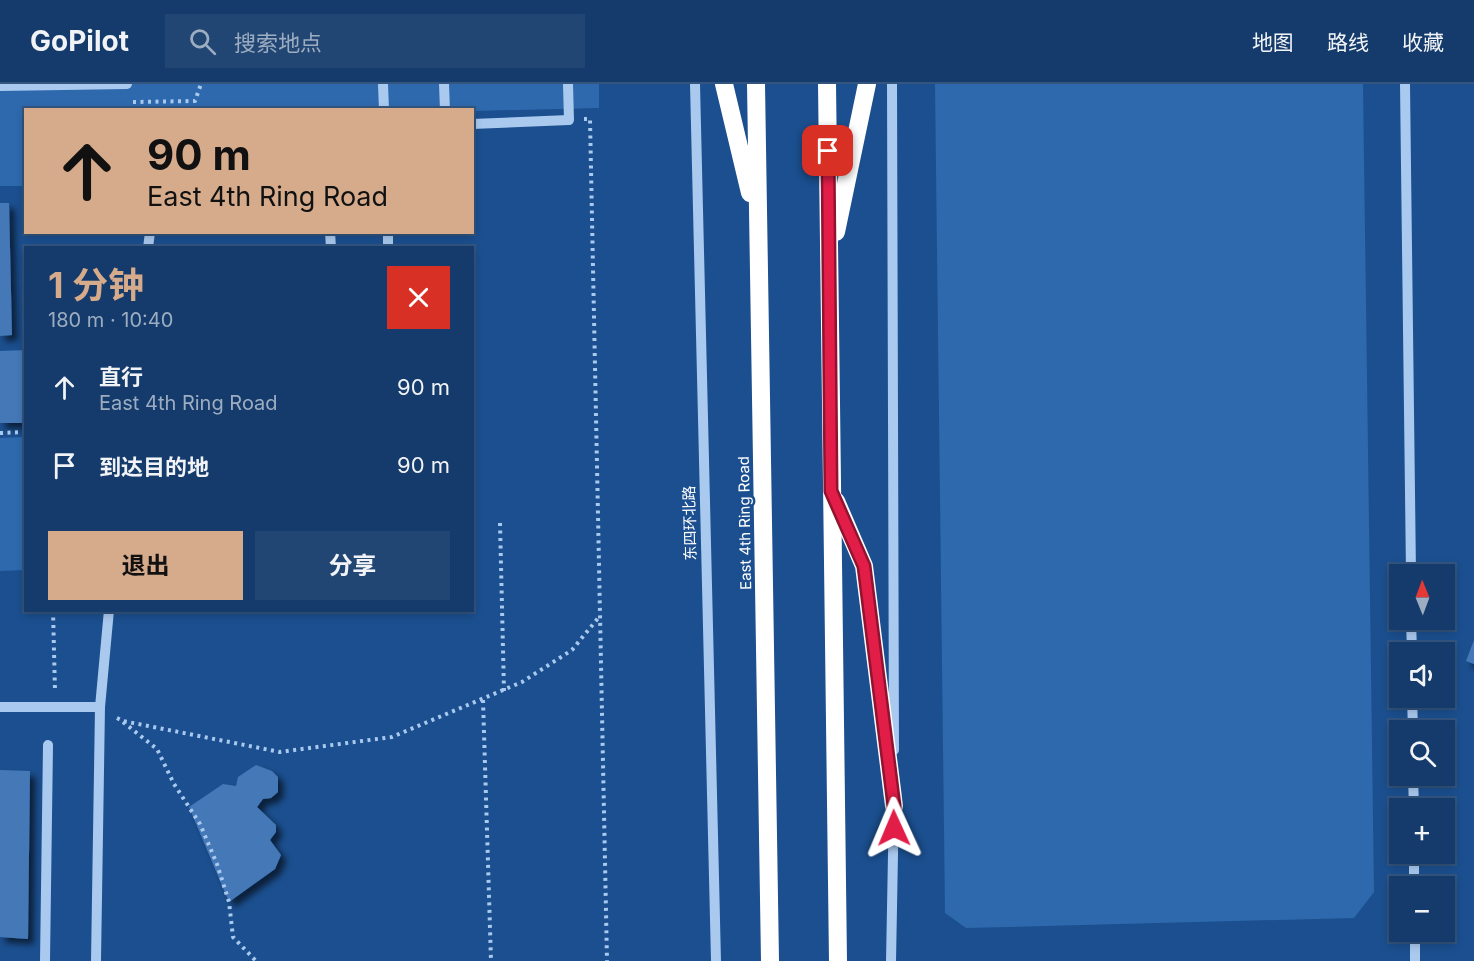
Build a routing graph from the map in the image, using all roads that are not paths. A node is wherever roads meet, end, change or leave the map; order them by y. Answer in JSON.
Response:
{"nodes":[{"id":1,"x":127,"y":84,"type":"edge"},
{"id":2,"x":383,"y":84,"type":"edge"},
{"id":3,"x":444,"y":84,"type":"edge"},
{"id":4,"x":568,"y":84,"type":"edge"},
{"id":5,"x":695,"y":84,"type":"edge"},
{"id":6,"x":724,"y":84,"type":"edge"},
{"id":7,"x":756,"y":84,"type":"edge"},
{"id":8,"x":827,"y":84,"type":"edge"},
{"id":9,"x":867,"y":84,"type":"edge"},
{"id":10,"x":892,"y":84,"type":"edge"},
{"id":11,"x":1405,"y":84,"type":"edge"},
{"id":12,"x":0,"y":86,"type":"edge"},
{"id":13,"x":384,"y":108,"type":"edge"},
{"id":14,"x":445,"y":108,"type":"edge"},
{"id":15,"x":474,"y":124,"type":"edge"},
{"id":16,"x":758,"y":226,"type":"junction"},
{"id":17,"x":830,"y":264,"type":"junction"},
{"id":18,"x":831,"y":491,"type":"junction"},
{"id":19,"x":1411,"y":564,"type":"edge"},
{"id":20,"x":109,"y":612,"type":"edge"},
{"id":21,"x":0,"y":707,"type":"edge"},
{"id":22,"x":100,"y":707,"type":"junction"},
{"id":23,"x":48,"y":745,"type":"dead end"},
{"id":24,"x":894,"y":806,"type":"junction"},
{"id":25,"x":1415,"y":942,"type":"edge"},
{"id":26,"x":45,"y":961,"type":"edge"},
{"id":27,"x":96,"y":961,"type":"edge"},
{"id":28,"x":716,"y":961,"type":"edge"},
{"id":29,"x":770,"y":961,"type":"edge"},
{"id":30,"x":838,"y":961,"type":"edge"},
{"id":31,"x":891,"y":961,"type":"edge"},
{"id":32,"x":1415,"y":961,"type":"edge"}],
"edges":[{"from":1,"to":12,"type":"street"},
{"from":2,"to":13,"type":"street"},
{"from":3,"to":14,"type":"street"},
{"from":4,"to":15,"type":"street"},
{"from":5,"to":28,"type":"street","name":"东四环北路"},
{"from":6,"to":16,"type":"highway"},
{"from":7,"to":16,"type":"highway","name":"East 4th Ring Road"},
{"from":8,"to":17,"type":"highway"},
{"from":9,"to":17,"type":"highway"},
{"from":10,"to":24,"type":"street"},
{"from":11,"to":19,"type":"street"},
{"from":16,"to":29,"type":"highway","name":"East 4th Ring Road"},
{"from":17,"to":18,"type":"highway"},
{"from":18,"to":24,"type":"highway"},
{"from":18,"to":30,"type":"highway"},
{"from":20,"to":22,"type":"street"},
{"from":21,"to":22,"type":"street"},
{"from":22,"to":27,"type":"street"},
{"from":23,"to":26,"type":"street"},
{"from":24,"to":31,"type":"street"},
{"from":25,"to":32,"type":"street"}]}
